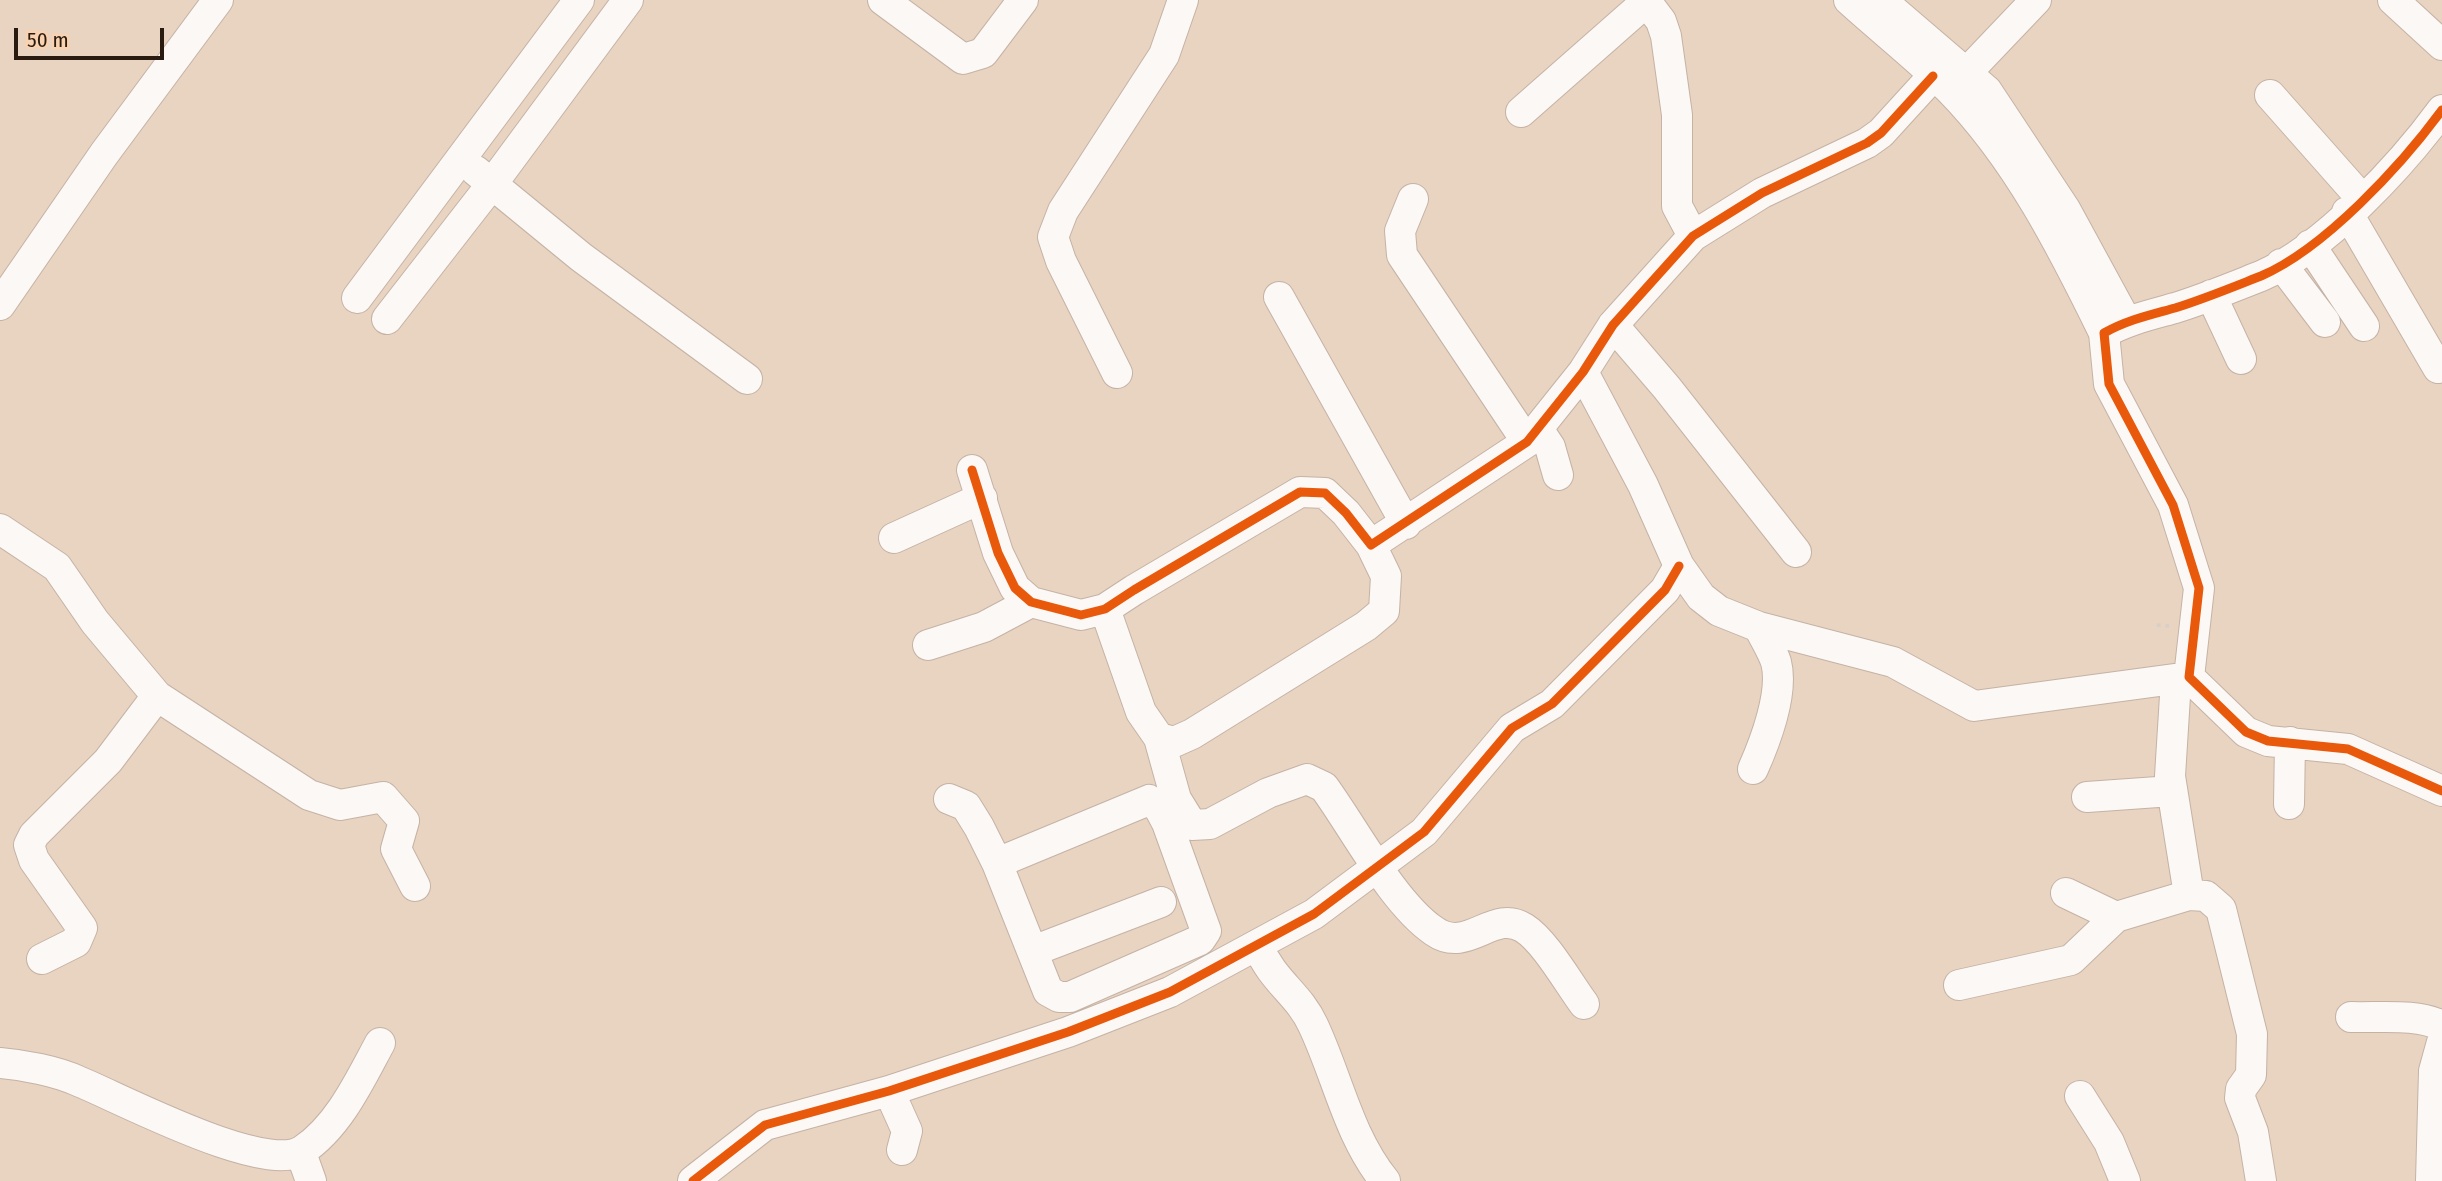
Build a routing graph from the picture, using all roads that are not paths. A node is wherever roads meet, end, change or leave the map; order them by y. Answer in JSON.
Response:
{"nodes":[{"id":1,"x":579,"y":0,"type":"edge"},
{"id":2,"x":628,"y":0,"type":"edge"},
{"id":3,"x":883,"y":0,"type":"edge"},
{"id":4,"x":1023,"y":0,"type":"edge"},
{"id":5,"x":1183,"y":0,"type":"edge"},
{"id":6,"x":1849,"y":0,"type":"edge"},
{"id":7,"x":1881,"y":0,"type":"edge"},
{"id":8,"x":2036,"y":0,"type":"edge"},
{"id":9,"x":2393,"y":0,"type":"edge"},
{"id":10,"x":216,"y":1,"type":"edge"},
{"id":11,"x":1645,"y":1,"type":"edge"},
{"id":12,"x":2442,"y":45,"type":"edge"},
{"id":13,"x":1950,"y":79,"type":"junction"},
{"id":14,"x":2270,"y":95,"type":"dead end"},
{"id":15,"x":2442,"y":110,"type":"edge"},
{"id":16,"x":1521,"y":112,"type":"dead end"},
{"id":17,"x":463,"y":160,"type":"junction"},
{"id":18,"x":492,"y":184,"type":"junction"},
{"id":19,"x":1413,"y":199,"type":"dead end"},
{"id":20,"x":2354,"y":205,"type":"junction"},
{"id":21,"x":1693,"y":236,"type":"junction"},
{"id":22,"x":2309,"y":244,"type":"junction"},
{"id":23,"x":2281,"y":264,"type":"junction"},
{"id":24,"x":2211,"y":295,"type":"junction"},
{"id":25,"x":1279,"y":297,"type":"dead end"},
{"id":26,"x":357,"y":298,"type":"dead end"},
{"id":27,"x":0,"y":305,"type":"edge"},
{"id":28,"x":387,"y":319,"type":"dead end"},
{"id":29,"x":2325,"y":322,"type":"dead end"},
{"id":30,"x":1613,"y":326,"type":"junction"},
{"id":31,"x":2364,"y":326,"type":"dead end"},
{"id":32,"x":2115,"y":327,"type":"junction"},
{"id":33,"x":2241,"y":359,"type":"dead end"},
{"id":34,"x":2438,"y":368,"type":"dead end"},
{"id":35,"x":1583,"y":372,"type":"junction"},
{"id":36,"x":1117,"y":373,"type":"dead end"},
{"id":37,"x":747,"y":379,"type":"dead end"},
{"id":38,"x":1532,"y":435,"type":"junction"},
{"id":39,"x":972,"y":470,"type":"dead end"},
{"id":40,"x":1558,"y":475,"type":"dead end"},
{"id":41,"x":982,"y":498,"type":"junction"},
{"id":42,"x":1406,"y":524,"type":"junction"},
{"id":43,"x":0,"y":529,"type":"edge"},
{"id":44,"x":894,"y":538,"type":"dead end"},
{"id":45,"x":1371,"y":545,"type":"junction"},
{"id":46,"x":1796,"y":552,"type":"dead end"},
{"id":47,"x":1679,"y":566,"type":"junction"},
{"id":48,"x":1031,"y":602,"type":"junction"},
{"id":49,"x":1105,"y":609,"type":"junction"},
{"id":50,"x":1759,"y":627,"type":"junction"},
{"id":51,"x":928,"y":645,"type":"dead end"},
{"id":52,"x":2182,"y":678,"type":"junction"},
{"id":53,"x":157,"y":696,"type":"junction"},
{"id":54,"x":1159,"y":738,"type":"junction"},
{"id":55,"x":2290,"y":742,"type":"junction"},
{"id":56,"x":1753,"y":769,"type":"dead end"},
{"id":57,"x":2172,"y":791,"type":"junction"},
{"id":58,"x":2442,"y":791,"type":"edge"},
{"id":59,"x":2087,"y":797,"type":"dead end"},
{"id":60,"x":948,"y":799,"type":"dead end"},
{"id":61,"x":2289,"y":804,"type":"dead end"},
{"id":62,"x":1183,"y":834,"type":"junction"},
{"id":63,"x":997,"y":863,"type":"junction"},
{"id":64,"x":1379,"y":868,"type":"junction"},
{"id":65,"x":415,"y":886,"type":"dead end"},
{"id":66,"x":2066,"y":893,"type":"dead end"},
{"id":67,"x":2189,"y":895,"type":"junction"},
{"id":68,"x":1161,"y":902,"type":"dead end"},
{"id":69,"x":2116,"y":917,"type":"junction"},
{"id":70,"x":1258,"y":946,"type":"junction"},
{"id":71,"x":1033,"y":951,"type":"junction"},
{"id":72,"x":42,"y":959,"type":"dead end"},
{"id":73,"x":1959,"y":985,"type":"dead end"},
{"id":74,"x":1584,"y":1004,"type":"dead end"},
{"id":75,"x":2351,"y":1017,"type":"dead end"},
{"id":76,"x":2442,"y":1026,"type":"edge"},
{"id":77,"x":2442,"y":1042,"type":"edge"},
{"id":78,"x":380,"y":1043,"type":"dead end"},
{"id":79,"x":0,"y":1063,"type":"edge"},
{"id":80,"x":889,"y":1091,"type":"junction"},
{"id":81,"x":2080,"y":1096,"type":"dead end"},
{"id":82,"x":902,"y":1150,"type":"dead end"},
{"id":83,"x":300,"y":1153,"type":"junction"},
{"id":84,"x":727,"y":1170,"type":"edge"},
{"id":85,"x":311,"y":1181,"type":"edge"},
{"id":86,"x":693,"y":1181,"type":"edge"},
{"id":87,"x":1385,"y":1181,"type":"edge"},
{"id":88,"x":2125,"y":1181,"type":"edge"},
{"id":89,"x":2261,"y":1181,"type":"edge"},
{"id":90,"x":2431,"y":1181,"type":"edge"}],
"edges":[{"from":1,"to":17,"type":"street"},
{"from":2,"to":18,"type":"street"},
{"from":3,"to":4,"type":"street"},
{"from":5,"to":36,"type":"street"},
{"from":6,"to":13,"type":"street"},
{"from":7,"to":13,"type":"street"},
{"from":8,"to":13,"type":"street"},
{"from":9,"to":12,"type":"street"},
{"from":10,"to":27,"type":"street"},
{"from":11,"to":16,"type":"street"},
{"from":11,"to":21,"type":"street"},
{"from":13,"to":21,"type":"street"},
{"from":13,"to":32,"type":"street"},
{"from":14,"to":20,"type":"street"},
{"from":15,"to":20,"type":"street"},
{"from":17,"to":18,"type":"street"},
{"from":17,"to":26,"type":"street"},
{"from":18,"to":28,"type":"street"},
{"from":18,"to":37,"type":"street"},
{"from":19,"to":38,"type":"street"},
{"from":20,"to":22,"type":"street"},
{"from":20,"to":34,"type":"street"},
{"from":21,"to":30,"type":"street"},
{"from":22,"to":23,"type":"street"},
{"from":22,"to":31,"type":"street"},
{"from":23,"to":24,"type":"street"},
{"from":23,"to":29,"type":"street"},
{"from":24,"to":32,"type":"street"},
{"from":24,"to":33,"type":"street"},
{"from":25,"to":42,"type":"street"},
{"from":30,"to":35,"type":"street"},
{"from":30,"to":46,"type":"street"},
{"from":32,"to":52,"type":"street"},
{"from":35,"to":38,"type":"street"},
{"from":35,"to":47,"type":"street"},
{"from":38,"to":40,"type":"street"},
{"from":38,"to":42,"type":"street"},
{"from":39,"to":41,"type":"street"},
{"from":41,"to":44,"type":"street"},
{"from":41,"to":48,"type":"street"},
{"from":42,"to":45,"type":"street"},
{"from":43,"to":53,"type":"street"},
{"from":45,"to":49,"type":"street"},
{"from":45,"to":54,"type":"street"},
{"from":47,"to":50,"type":"street"},
{"from":47,"to":64,"type":"street"},
{"from":48,"to":49,"type":"street"},
{"from":48,"to":51,"type":"street"},
{"from":49,"to":54,"type":"street"},
{"from":50,"to":52,"type":"street"},
{"from":50,"to":56,"type":"street"},
{"from":52,"to":55,"type":"street"},
{"from":52,"to":57,"type":"street"},
{"from":53,"to":65,"type":"street"},
{"from":53,"to":72,"type":"street"},
{"from":54,"to":62,"type":"street"},
{"from":55,"to":58,"type":"street"},
{"from":55,"to":61,"type":"street"},
{"from":57,"to":59,"type":"street"},
{"from":57,"to":67,"type":"street"},
{"from":60,"to":63,"type":"street"},
{"from":62,"to":63,"type":"street"},
{"from":62,"to":64,"type":"street"},
{"from":62,"to":71,"type":"street"},
{"from":63,"to":71,"type":"street"},
{"from":64,"to":70,"type":"street"},
{"from":64,"to":74,"type":"street"},
{"from":66,"to":69,"type":"street"},
{"from":67,"to":69,"type":"street"},
{"from":67,"to":89,"type":"street"},
{"from":68,"to":71,"type":"street"},
{"from":69,"to":73,"type":"street"},
{"from":70,"to":80,"type":"street"},
{"from":70,"to":87,"type":"street"},
{"from":75,"to":76,"type":"street"},
{"from":77,"to":90,"type":"street"},
{"from":78,"to":83,"type":"street"},
{"from":79,"to":83,"type":"street"},
{"from":80,"to":82,"type":"street"},
{"from":80,"to":84,"type":"street"},
{"from":81,"to":88,"type":"street"},
{"from":83,"to":85,"type":"street"},
{"from":84,"to":86,"type":"street"}]}
